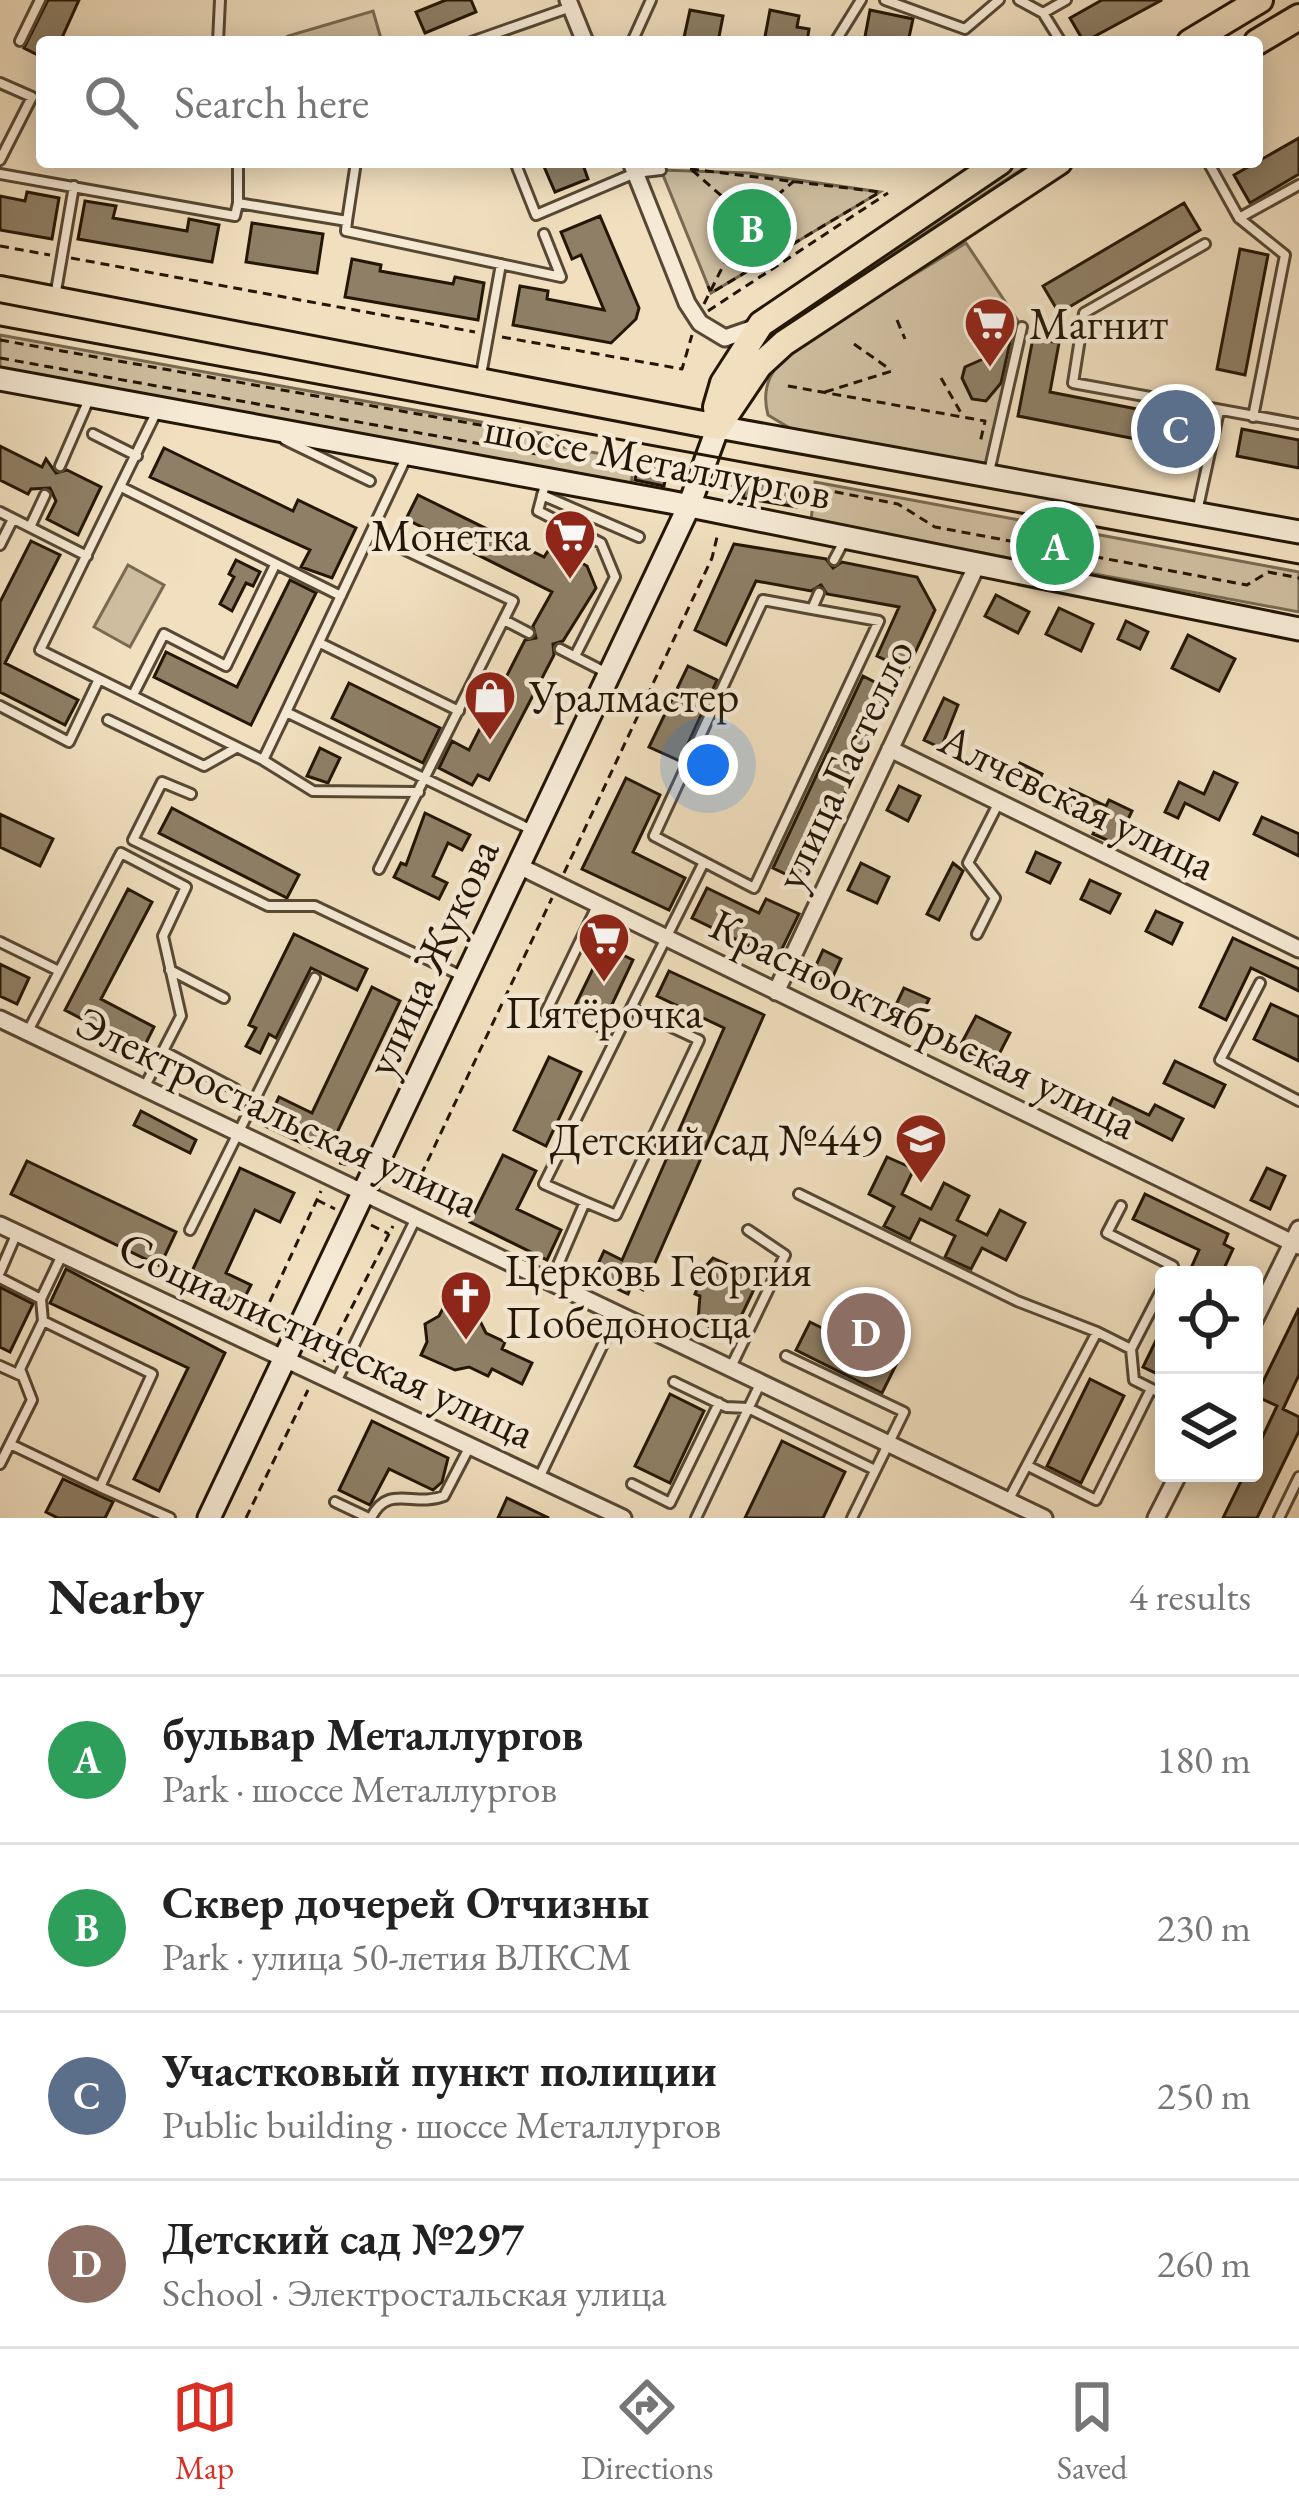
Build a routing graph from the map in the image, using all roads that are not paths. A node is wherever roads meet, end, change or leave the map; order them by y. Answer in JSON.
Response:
{"nodes":[{"id":1,"x":40,"y":0,"type":"edge"},
{"id":2,"x":220,"y":0,"type":"edge"},
{"id":3,"x":651,"y":0,"type":"edge"},
{"id":4,"x":861,"y":0,"type":"edge"},
{"id":5,"x":885,"y":0,"type":"edge"},
{"id":6,"x":999,"y":0,"type":"edge"},
{"id":7,"x":1018,"y":0,"type":"edge"},
{"id":8,"x":1066,"y":0,"type":"edge"},
{"id":9,"x":1260,"y":0,"type":"edge"},
{"id":10,"x":570,"y":3,"type":"edge"},
{"id":11,"x":1043,"y":14,"type":"junction"},
{"id":12,"x":1299,"y":17,"type":"edge"},
{"id":13,"x":218,"y":36,"type":"edge"},
{"id":14,"x":486,"y":36,"type":"edge"},
{"id":15,"x":583,"y":36,"type":"edge"},
{"id":16,"x":635,"y":36,"type":"edge"},
{"id":17,"x":840,"y":36,"type":"edge"},
{"id":18,"x":1057,"y":36,"type":"edge"},
{"id":19,"x":1200,"y":36,"type":"edge"},
{"id":20,"x":1263,"y":38,"type":"edge"},
{"id":21,"x":20,"y":41,"type":"dead end"},
{"id":22,"x":0,"y":83,"type":"edge"},
{"id":23,"x":36,"y":100,"type":"edge"},
{"id":24,"x":36,"y":102,"type":"edge"},
{"id":25,"x":0,"y":160,"type":"edge"},
{"id":26,"x":238,"y":168,"type":"edge"},
{"id":27,"x":355,"y":168,"type":"edge"},
{"id":28,"x":517,"y":168,"type":"edge"},
{"id":29,"x":631,"y":168,"type":"edge"},
{"id":30,"x":633,"y":168,"type":"edge"},
{"id":31,"x":642,"y":168,"type":"edge"},
{"id":32,"x":991,"y":168,"type":"edge"},
{"id":33,"x":1050,"y":168,"type":"edge"},
{"id":34,"x":1211,"y":168,"type":"edge"},
{"id":35,"x":661,"y":170,"type":"dead end"},
{"id":36,"x":0,"y":174,"type":"edge"},
{"id":37,"x":1299,"y":185,"type":"edge"},
{"id":38,"x":74,"y":186,"type":"junction"},
{"id":39,"x":238,"y":203,"type":"junction"},
{"id":40,"x":1239,"y":218,"type":"junction"},
{"id":41,"x":347,"y":221,"type":"junction"},
{"id":42,"x":544,"y":234,"type":"dead end"},
{"id":43,"x":1205,"y":244,"type":"dead end"},
{"id":44,"x":501,"y":264,"type":"junction"},
{"id":45,"x":0,"y":289,"type":"edge"},
{"id":46,"x":54,"y":299,"type":"junction"},
{"id":47,"x":761,"y":324,"type":"junction"},
{"id":48,"x":1022,"y":327,"type":"dead end"},
{"id":49,"x":0,"y":379,"type":"edge"},
{"id":50,"x":479,"y":381,"type":"junction"},
{"id":51,"x":91,"y":396,"type":"junction"},
{"id":52,"x":159,"y":408,"type":"junction"},
{"id":53,"x":1219,"y":411,"type":"junction"},
{"id":54,"x":1253,"y":417,"type":"junction"},
{"id":55,"x":1299,"y":424,"type":"edge"},
{"id":56,"x":257,"y":426,"type":"junction"},
{"id":57,"x":718,"y":427,"type":"junction"},
{"id":58,"x":93,"y":434,"type":"dead end"},
{"id":59,"x":408,"y":454,"type":"junction"},
{"id":60,"x":137,"y":456,"type":"junction"},
{"id":61,"x":60,"y":466,"type":"dead end"},
{"id":62,"x":988,"y":476,"type":"junction"},
{"id":63,"x":370,"y":481,"type":"dead end"},
{"id":64,"x":544,"y":487,"type":"junction"},
{"id":65,"x":122,"y":488,"type":"junction"},
{"id":66,"x":45,"y":496,"type":"dead end"},
{"id":67,"x":688,"y":506,"type":"junction"},
{"id":68,"x":0,"y":512,"type":"edge"},
{"id":69,"x":1197,"y":513,"type":"junction"},
{"id":70,"x":13,"y":519,"type":"junction"},
{"id":71,"x":30,"y":527,"type":"junction"},
{"id":72,"x":1299,"y":532,"type":"edge"},
{"id":73,"x":370,"y":534,"type":"junction"},
{"id":74,"x":639,"y":537,"type":"dead end"},
{"id":75,"x":0,"y":545,"type":"edge"},
{"id":76,"x":87,"y":556,"type":"junction"},
{"id":77,"x":275,"y":565,"type":"junction"},
{"id":78,"x":976,"y":568,"type":"junction"},
{"id":79,"x":820,"y":593,"type":"dead end"},
{"id":80,"x":341,"y":596,"type":"junction"},
{"id":81,"x":812,"y":609,"type":"junction"},
{"id":82,"x":503,"y":620,"type":"junction"},
{"id":83,"x":1299,"y":628,"type":"edge"},
{"id":84,"x":529,"y":633,"type":"dead end"},
{"id":85,"x":320,"y":644,"type":"junction"},
{"id":86,"x":560,"y":649,"type":"dead end"},
{"id":87,"x":574,"y":656,"type":"junction"},
{"id":88,"x":608,"y":674,"type":"junction"},
{"id":89,"x":99,"y":679,"type":"junction"},
{"id":90,"x":133,"y":696,"type":"junction"},
{"id":91,"x":0,"y":706,"type":"edge"},
{"id":92,"x":459,"y":711,"type":"junction"},
{"id":93,"x":286,"y":712,"type":"junction"},
{"id":94,"x":108,"y":720,"type":"dead end"},
{"id":95,"x":238,"y":747,"type":"junction"},
{"id":96,"x":890,"y":749,"type":"junction"},
{"id":97,"x":262,"y":760,"type":"junction"},
{"id":98,"x":425,"y":779,"type":"junction"},
{"id":99,"x":418,"y":792,"type":"junction"},
{"id":100,"x":191,"y":794,"type":"dead end"},
{"id":101,"x":999,"y":802,"type":"junction"},
{"id":102,"x":533,"y":831,"type":"junction"},
{"id":103,"x":704,"y":862,"type":"junction"},
{"id":104,"x":517,"y":865,"type":"junction"},
{"id":105,"x":379,"y":869,"type":"dead end"},
{"id":106,"x":597,"y":904,"type":"junction"},
{"id":107,"x":977,"y":934,"type":"dead end"},
{"id":108,"x":666,"y":938,"type":"junction"},
{"id":109,"x":0,"y":942,"type":"edge"},
{"id":110,"x":1299,"y":949,"type":"edge"},
{"id":111,"x":169,"y":970,"type":"junction"},
{"id":112,"x":59,"y":971,"type":"junction"},
{"id":113,"x":464,"y":976,"type":"junction"},
{"id":114,"x":315,"y":978,"type":"dead end"},
{"id":115,"x":1259,"y":983,"type":"dead end"},
{"id":116,"x":776,"y":992,"type":"junction"},
{"id":117,"x":224,"y":998,"type":"dead end"},
{"id":118,"x":632,"y":1008,"type":"junction"},
{"id":119,"x":546,"y":1012,"type":"dead end"},
{"id":120,"x":0,"y":1019,"type":"edge"},
{"id":121,"x":27,"y":1032,"type":"junction"},
{"id":122,"x":163,"y":1051,"type":"junction"},
{"id":123,"x":144,"y":1088,"type":"junction"},
{"id":124,"x":236,"y":1090,"type":"dead end"},
{"id":125,"x":1299,"y":1102,"type":"edge"},
{"id":126,"x":239,"y":1131,"type":"junction"},
{"id":127,"x":369,"y":1183,"type":"junction"},
{"id":128,"x":799,"y":1194,"type":"dead end"},
{"id":129,"x":585,"y":1202,"type":"junction"},
{"id":130,"x":1121,"y":1206,"type":"dead end"},
{"id":131,"x":409,"y":1213,"type":"junction"},
{"id":132,"x":0,"y":1225,"type":"edge"},
{"id":133,"x":190,"y":1230,"type":"dead end"},
{"id":134,"x":748,"y":1230,"type":"dead end"},
{"id":135,"x":17,"y":1233,"type":"junction"},
{"id":136,"x":1297,"y":1239,"type":"edge"},
{"id":137,"x":62,"y":1255,"type":"junction"},
{"id":138,"x":1173,"y":1266,"type":"edge"},
{"id":139,"x":0,"y":1275,"type":"edge"},
{"id":140,"x":551,"y":1281,"type":"junction"},
{"id":141,"x":41,"y":1299,"type":"junction"},
{"id":142,"x":1155,"y":1302,"type":"edge"},
{"id":143,"x":1263,"y":1305,"type":"edge"},
{"id":144,"x":618,"y":1313,"type":"junction"},
{"id":145,"x":43,"y":1321,"type":"junction"},
{"id":146,"x":1097,"y":1332,"type":"junction"},
{"id":147,"x":1131,"y":1349,"type":"junction"},
{"id":148,"x":786,"y":1356,"type":"dead end"},
{"id":149,"x":282,"y":1365,"type":"junction"},
{"id":150,"x":0,"y":1366,"type":"edge"},
{"id":151,"x":731,"y":1368,"type":"junction"},
{"id":152,"x":23,"y":1377,"type":"junction"},
{"id":153,"x":337,"y":1380,"type":"junction"},
{"id":154,"x":674,"y":1382,"type":"dead end"},
{"id":155,"x":760,"y":1382,"type":"junction"},
{"id":156,"x":1151,"y":1389,"type":"junction"},
{"id":157,"x":1155,"y":1391,"type":"edge"},
{"id":158,"x":719,"y":1403,"type":"junction"},
{"id":159,"x":748,"y":1408,"type":"junction"},
{"id":160,"x":10,"y":1444,"type":"junction"},
{"id":161,"x":888,"y":1444,"type":"junction"},
{"id":162,"x":471,"y":1445,"type":"junction"},
{"id":163,"x":0,"y":1464,"type":"edge"},
{"id":164,"x":1028,"y":1466,"type":"junction"},
{"id":165,"x":875,"y":1470,"type":"junction"},
{"id":166,"x":1299,"y":1477,"type":"edge"},
{"id":167,"x":539,"y":1478,"type":"junction"},
{"id":168,"x":1174,"y":1482,"type":"edge"},
{"id":169,"x":632,"y":1484,"type":"dead end"},
{"id":170,"x":100,"y":1487,"type":"junction"},
{"id":171,"x":1008,"y":1501,"type":"junction"},
{"id":172,"x":335,"y":1502,"type":"dead end"},
{"id":173,"x":170,"y":1518,"type":"edge"},
{"id":174,"x":209,"y":1518,"type":"edge"},
{"id":175,"x":370,"y":1518,"type":"edge"},
{"id":176,"x":623,"y":1518,"type":"edge"},
{"id":177,"x":695,"y":1518,"type":"edge"},
{"id":178,"x":852,"y":1518,"type":"edge"},
{"id":179,"x":1044,"y":1518,"type":"edge"},
{"id":180,"x":1156,"y":1518,"type":"edge"},
{"id":181,"x":1279,"y":1518,"type":"edge"}],
"edges":[{"from":1,"to":21,"type":"lane"},
{"from":2,"to":13,"type":"lane"},
{"from":3,"to":16,"type":"lane"},
{"from":4,"to":17,"type":"lane"},
{"from":5,"to":6,"type":"lane"},
{"from":7,"to":11,"type":"lane"},
{"from":8,"to":11,"type":"lane"},
{"from":9,"to":19,"type":"main road"},
{"from":10,"to":14,"type":"lane"},
{"from":10,"to":15,"type":"street"},
{"from":11,"to":18,"type":"lane"},
{"from":12,"to":20,"type":"main road"},
{"from":22,"to":23,"type":"lane"},
{"from":24,"to":25,"type":"lane"},
{"from":26,"to":39,"type":"lane"},
{"from":27,"to":41,"type":"lane"},
{"from":28,"to":29,"type":"lane"},
{"from":30,"to":47,"type":"street"},
{"from":31,"to":35,"type":"lane"},
{"from":32,"to":47,"type":"main road"},
{"from":33,"to":57,"type":"main road"},
{"from":34,"to":40,"type":"lane"},
{"from":36,"to":38,"type":"lane"},
{"from":37,"to":40,"type":"lane"},
{"from":38,"to":39,"type":"lane"},
{"from":38,"to":46,"type":"lane"},
{"from":39,"to":41,"type":"lane"},
{"from":40,"to":54,"type":"lane"},
{"from":41,"to":44,"type":"lane"},
{"from":42,"to":44,"type":"lane"},
{"from":43,"to":53,"type":"lane"},
{"from":44,"to":50,"type":"lane"},
{"from":45,"to":46,"type":"main road","name":"шоссе Металлургов"},
{"from":46,"to":50,"type":"main road","name":"шоссе Металлургов"},
{"from":47,"to":57,"type":"main road"},
{"from":48,"to":62,"type":"lane"},
{"from":49,"to":51,"type":"main road","name":"шоссе Металлургов"},
{"from":50,"to":57,"type":"main road","name":"шоссе Металлургов"},
{"from":51,"to":52,"type":"main road","name":"шоссе Металлургов"},
{"from":51,"to":61,"type":"lane"},
{"from":52,"to":56,"type":"main road","name":"шоссе Металлургов"},
{"from":52,"to":60,"type":"lane"},
{"from":53,"to":54,"type":"lane"},
{"from":53,"to":69,"type":"lane"},
{"from":54,"to":55,"type":"lane"},
{"from":56,"to":59,"type":"main road","name":"шоссе Металлургов"},
{"from":56,"to":63,"type":"lane"},
{"from":57,"to":62,"type":"main road","name":"шоссе Металлургов"},
{"from":57,"to":67,"type":"main road","name":"улица Жукова"},
{"from":58,"to":60,"type":"lane"},
{"from":59,"to":64,"type":"main road","name":"шоссе Металлургов"},
{"from":59,"to":73,"type":"lane"},
{"from":60,"to":65,"type":"lane"},
{"from":62,"to":69,"type":"main road","name":"шоссе Металлургов"},
{"from":64,"to":67,"type":"main road","name":"шоссе Металлургов"},
{"from":64,"to":74,"type":"lane"},
{"from":64,"to":87,"type":"lane"},
{"from":65,"to":76,"type":"lane"},
{"from":65,"to":77,"type":"lane"},
{"from":66,"to":71,"type":"lane"},
{"from":67,"to":78,"type":"main road","name":"шоссе Металлургов"},
{"from":67,"to":88,"type":"main road","name":"улица Жукова"},
{"from":68,"to":70,"type":"lane"},
{"from":69,"to":72,"type":"main road","name":"шоссе Металлургов"},
{"from":70,"to":71,"type":"lane"},
{"from":70,"to":75,"type":"lane"},
{"from":71,"to":76,"type":"lane"},
{"from":73,"to":80,"type":"lane"},
{"from":73,"to":82,"type":"lane"},
{"from":76,"to":89,"type":"lane"},
{"from":77,"to":80,"type":"lane"},
{"from":77,"to":90,"type":"lane"},
{"from":78,"to":83,"type":"main road","name":"шоссе Металлургов"},
{"from":78,"to":96,"type":"street","name":"улица Гастелло"},
{"from":79,"to":81,"type":"lane"},
{"from":80,"to":85,"type":"lane"},
{"from":81,"to":103,"type":"lane"},
{"from":81,"to":103,"type":"lane"},
{"from":82,"to":84,"type":"lane"},
{"from":82,"to":92,"type":"lane"},
{"from":85,"to":92,"type":"lane"},
{"from":85,"to":93,"type":"lane"},
{"from":86,"to":87,"type":"lane"},
{"from":87,"to":88,"type":"lane"},
{"from":88,"to":102,"type":"main road","name":"улица Жукова"},
{"from":89,"to":90,"type":"lane"},
{"from":89,"to":91,"type":"lane"},
{"from":90,"to":95,"type":"lane"},
{"from":92,"to":98,"type":"lane"},
{"from":93,"to":97,"type":"lane"},
{"from":93,"to":98,"type":"lane"},
{"from":94,"to":95,"type":"lane"},
{"from":95,"to":97,"type":"lane"},
{"from":96,"to":101,"type":"street","name":"Алчевская улица"},
{"from":96,"to":116,"type":"street","name":"улица Гастелло"},
{"from":97,"to":99,"type":"lane"},
{"from":98,"to":99,"type":"lane"},
{"from":98,"to":102,"type":"lane"},
{"from":99,"to":105,"type":"lane"},
{"from":100,"to":113,"type":"lane"},
{"from":101,"to":107,"type":"lane"},
{"from":101,"to":110,"type":"street","name":"Алчевская улица"},
{"from":102,"to":104,"type":"main road","name":"улица Жукова"},
{"from":103,"to":108,"type":"lane"},
{"from":104,"to":106,"type":"street","name":"Краснооктябрьская улица"},
{"from":104,"to":113,"type":"main road","name":"улица Жукова"},
{"from":106,"to":108,"type":"street","name":"Краснооктябрьская улица"},
{"from":106,"to":119,"type":"lane"},
{"from":108,"to":116,"type":"street","name":"Краснооктябрьская улица"},
{"from":108,"to":118,"type":"lane"},
{"from":109,"to":112,"type":"lane"},
{"from":111,"to":112,"type":"lane"},
{"from":111,"to":117,"type":"lane"},
{"from":111,"to":122,"type":"lane"},
{"from":112,"to":121,"type":"lane"},
{"from":113,"to":127,"type":"main road","name":"улица Жукова"},
{"from":114,"to":126,"type":"lane"},
{"from":115,"to":125,"type":"lane"},
{"from":116,"to":136,"type":"street","name":"Краснооктябрьская улица"},
{"from":118,"to":129,"type":"lane"},
{"from":118,"to":129,"type":"lane"},
{"from":120,"to":121,"type":"street","name":"Электростальская улица"},
{"from":121,"to":123,"type":"street","name":"Электростальская улица"},
{"from":122,"to":123,"type":"lane"},
{"from":122,"to":124,"type":"lane"},
{"from":123,"to":126,"type":"street","name":"Электростальская улица"},
{"from":126,"to":127,"type":"street","name":"Электростальская улица"},
{"from":126,"to":133,"type":"lane"},
{"from":127,"to":131,"type":"street","name":"Электростальская улица"},
{"from":127,"to":149,"type":"main road","name":"улица Жукова"},
{"from":128,"to":146,"type":"lane"},
{"from":129,"to":140,"type":"lane"},
{"from":130,"to":138,"type":"lane"},
{"from":131,"to":140,"type":"street","name":"Электростальская улица"},
{"from":131,"to":153,"type":"lane"},
{"from":132,"to":135,"type":"street","name":"Социалистическая улица"},
{"from":134,"to":151,"type":"lane"},
{"from":135,"to":137,"type":"street","name":"Социалистическая улица"},
{"from":135,"to":139,"type":"lane"},
{"from":136,"to":143,"type":"street"},
{"from":137,"to":141,"type":"lane"},
{"from":137,"to":149,"type":"street","name":"Социалистическая улица"},
{"from":139,"to":141,"type":"lane"},
{"from":140,"to":144,"type":"street","name":"Электростальская улица"},
{"from":141,"to":145,"type":"lane"},
{"from":142,"to":147,"type":"lane"},
{"from":144,"to":151,"type":"street","name":"Электростальская улица"},
{"from":144,"to":167,"type":"lane"},
{"from":145,"to":152,"type":"lane"},
{"from":145,"to":170,"type":"lane"},
{"from":146,"to":147,"type":"lane"},
{"from":146,"to":164,"type":"lane"},
{"from":147,"to":156,"type":"lane"},
{"from":148,"to":161,"type":"lane"},
{"from":149,"to":153,"type":"street","name":"Социалистическая улица"},
{"from":149,"to":174,"type":"main road","name":"улица Жукова"},
{"from":150,"to":152,"type":"lane"},
{"from":151,"to":155,"type":"street","name":"Электростальская улица"},
{"from":152,"to":160,"type":"lane"},
{"from":153,"to":162,"type":"street","name":"Социалистическая улица"},
{"from":154,"to":158,"type":"lane"},
{"from":155,"to":159,"type":"lane"},
{"from":155,"to":161,"type":"street","name":"Электростальская улица"},
{"from":156,"to":157,"type":"lane"},
{"from":156,"to":164,"type":"lane"},
{"from":158,"to":159,"type":"lane"},
{"from":158,"to":169,"type":"lane"},
{"from":159,"to":165,"type":"lane"},
{"from":159,"to":177,"type":"lane"},
{"from":160,"to":163,"type":"lane"},
{"from":160,"to":170,"type":"lane"},
{"from":161,"to":165,"type":"lane"},
{"from":161,"to":171,"type":"street","name":"Электростальская улица"},
{"from":162,"to":167,"type":"street","name":"Социалистическая улица"},
{"from":162,"to":175,"type":"lane"},
{"from":164,"to":171,"type":"lane"},
{"from":165,"to":178,"type":"lane"},
{"from":166,"to":181,"type":"lane"},
{"from":167,"to":176,"type":"street","name":"Социалистическая улица"},
{"from":168,"to":180,"type":"street"},
{"from":170,"to":173,"type":"lane"},
{"from":171,"to":179,"type":"street","name":"Электростальская улица"},
{"from":172,"to":175,"type":"lane"}]}
